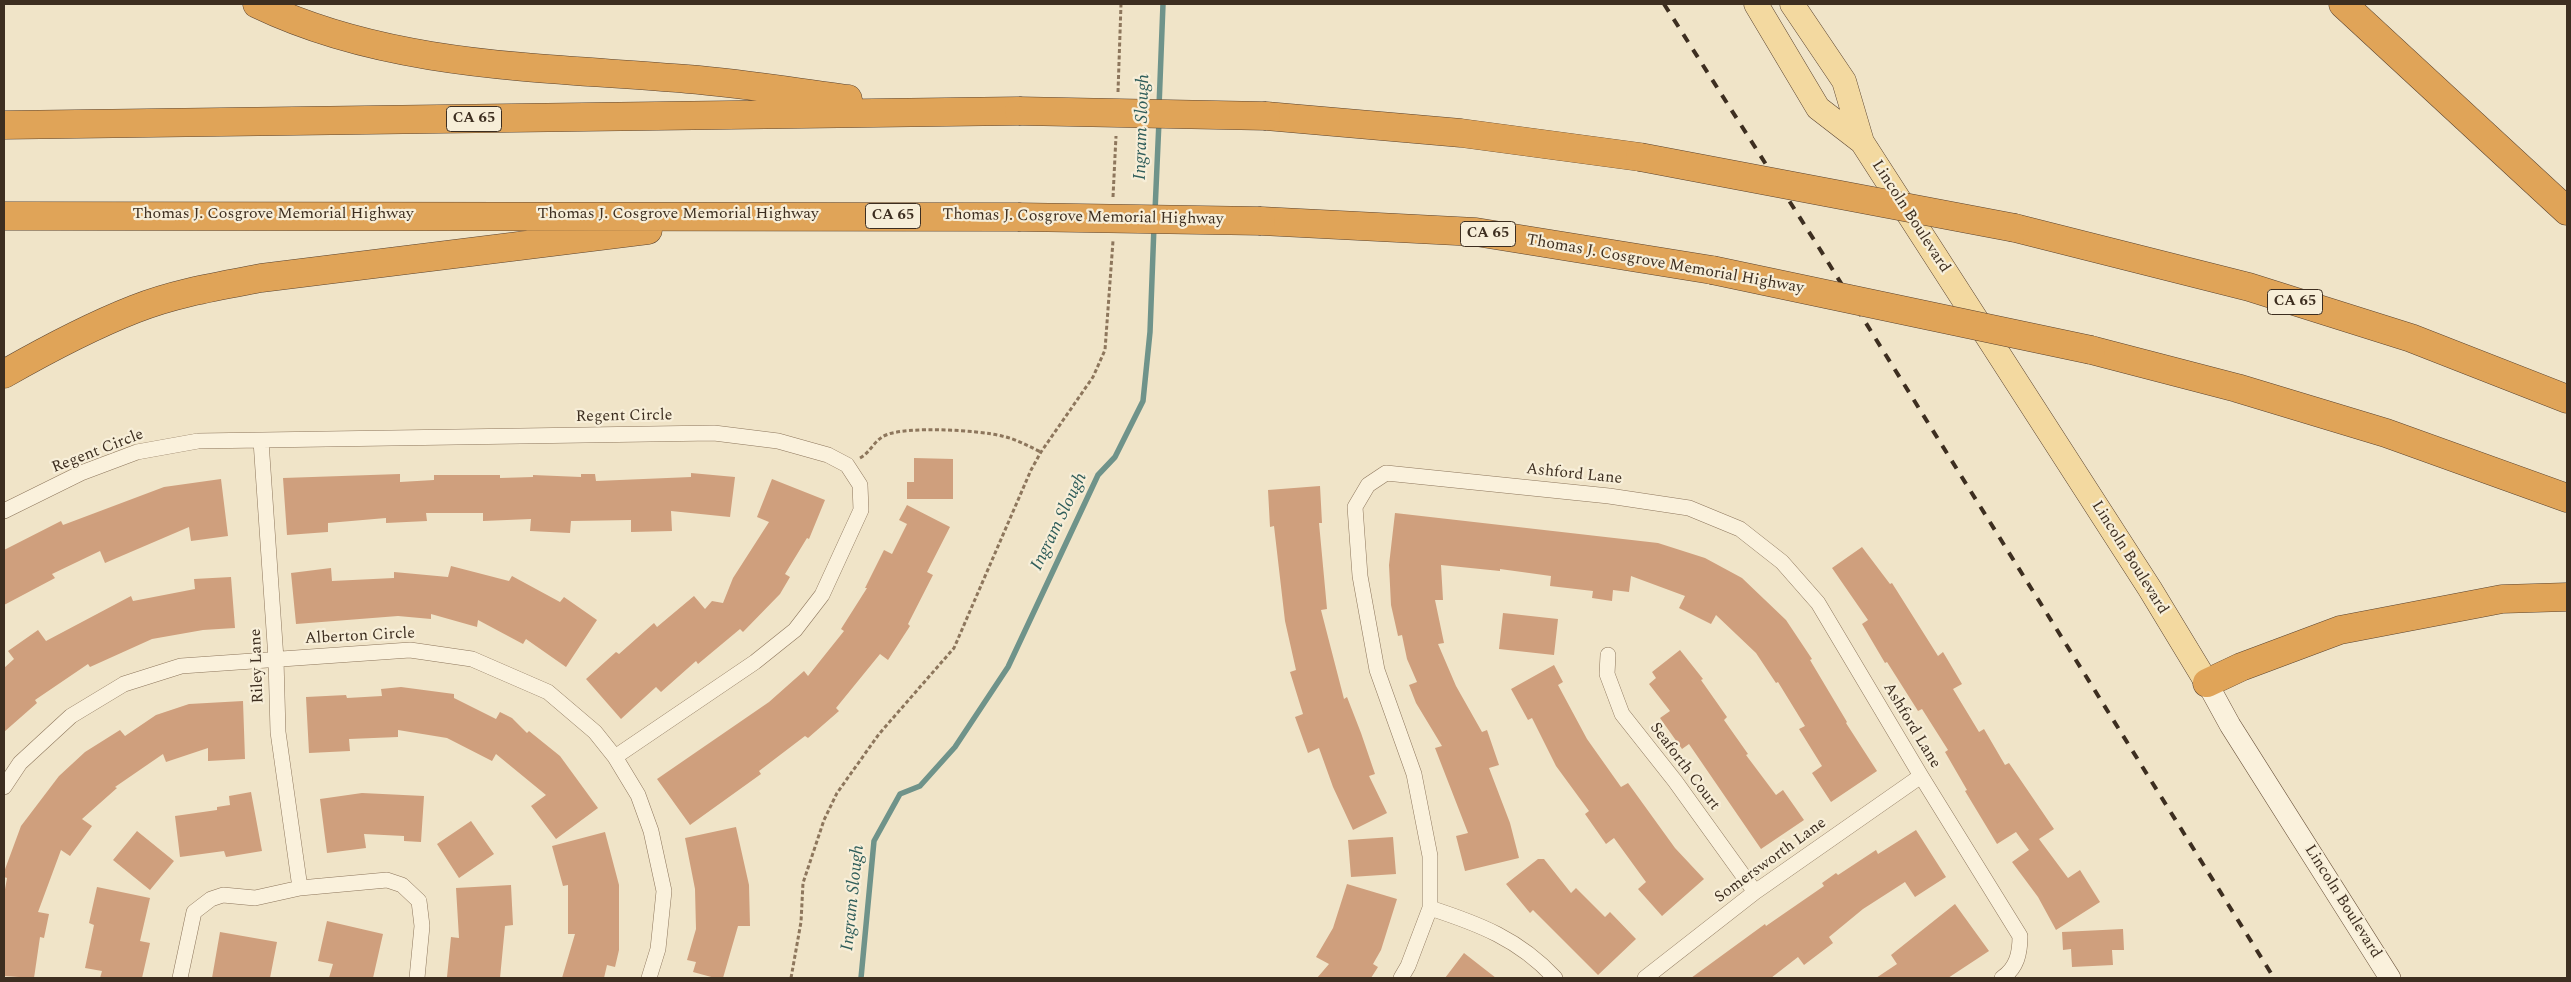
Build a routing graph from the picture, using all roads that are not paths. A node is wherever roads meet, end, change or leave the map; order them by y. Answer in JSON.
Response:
{"nodes":[{"id":1,"x":257,"y":4,"type":"edge"},
{"id":2,"x":1756,"y":4,"type":"edge"},
{"id":3,"x":1792,"y":4,"type":"edge"},
{"id":4,"x":2343,"y":4,"type":"edge"},
{"id":5,"x":944,"y":112,"type":"junction"},
{"id":6,"x":4,"y":125,"type":"edge"},
{"id":7,"x":1862,"y":142,"type":"junction"},
{"id":8,"x":2567,"y":211,"type":"edge"},
{"id":9,"x":767,"y":215,"type":"junction"},
{"id":10,"x":4,"y":216,"type":"edge"},
{"id":11,"x":4,"y":374,"type":"edge"},
{"id":12,"x":2567,"y":399,"type":"edge"},
{"id":13,"x":261,"y":441,"type":"junction"},
{"id":14,"x":2567,"y":498,"type":"edge"},
{"id":15,"x":4,"y":511,"type":"edge"},
{"id":16,"x":2567,"y":597,"type":"edge"},
{"id":17,"x":1608,"y":655,"type":"dead end"},
{"id":18,"x":276,"y":659,"type":"junction"},
{"id":19,"x":2207,"y":683,"type":"junction"},
{"id":20,"x":615,"y":757,"type":"junction"},
{"id":21,"x":1921,"y":776,"type":"junction"},
{"id":22,"x":4,"y":787,"type":"edge"},
{"id":23,"x":300,"y":888,"type":"junction"},
{"id":24,"x":1755,"y":892,"type":"junction"},
{"id":25,"x":1430,"y":908,"type":"junction"},
{"id":26,"x":180,"y":978,"type":"edge"},
{"id":27,"x":417,"y":978,"type":"edge"},
{"id":28,"x":649,"y":978,"type":"edge"},
{"id":29,"x":1401,"y":978,"type":"edge"},
{"id":30,"x":1555,"y":978,"type":"edge"},
{"id":31,"x":1645,"y":978,"type":"edge"},
{"id":32,"x":2002,"y":978,"type":"edge"},
{"id":33,"x":2390,"y":978,"type":"edge"}],
"edges":[{"from":1,"to":5,"type":"highway"},
{"from":2,"to":7,"type":"main road","name":"Lincoln Boulevard"},
{"from":3,"to":7,"type":"main road","name":"Lincoln Boulevard"},
{"from":4,"to":8,"type":"highway"},
{"from":5,"to":6,"type":"highway","number":"CA 65"},
{"from":5,"to":12,"type":"highway","number":"CA 65","bridge":true},
{"from":7,"to":19,"type":"main road","name":"Lincoln Boulevard"},
{"from":9,"to":10,"type":"highway","name":"Thomas J. Cosgrove Memorial Highway","number":"CA 65"},
{"from":9,"to":11,"type":"highway"},
{"from":9,"to":14,"type":"highway","name":"Thomas J. Cosgrove Memorial Highway","number":"CA 65","bridge":true},
{"from":13,"to":15,"type":"street","name":"Regent Circle"},
{"from":13,"to":18,"type":"street","name":"Riley Lane"},
{"from":13,"to":20,"type":"street","name":"Regent Circle"},
{"from":16,"to":19,"type":"highway"},
{"from":17,"to":24,"type":"street","name":"Seaforth Court"},
{"from":18,"to":20,"type":"street","name":"Alberton Circle"},
{"from":18,"to":22,"type":"street","name":"Alberton Circle"},
{"from":18,"to":23,"type":"street","name":"Riley Lane"},
{"from":19,"to":33,"type":"main road","name":"Lincoln Boulevard"},
{"from":20,"to":28,"type":"street","name":"Alberton Circle"},
{"from":21,"to":24,"type":"street","name":"Somersworth Lane"},
{"from":21,"to":25,"type":"street","name":"Ashford Lane"},
{"from":21,"to":32,"type":"street","name":"Ashford Lane"},
{"from":23,"to":26,"type":"street"},
{"from":23,"to":27,"type":"street"},
{"from":24,"to":31,"type":"street","name":"Somersworth Lane"},
{"from":25,"to":29,"type":"street","name":"Ashford Lane"},
{"from":25,"to":30,"type":"street"}]}
